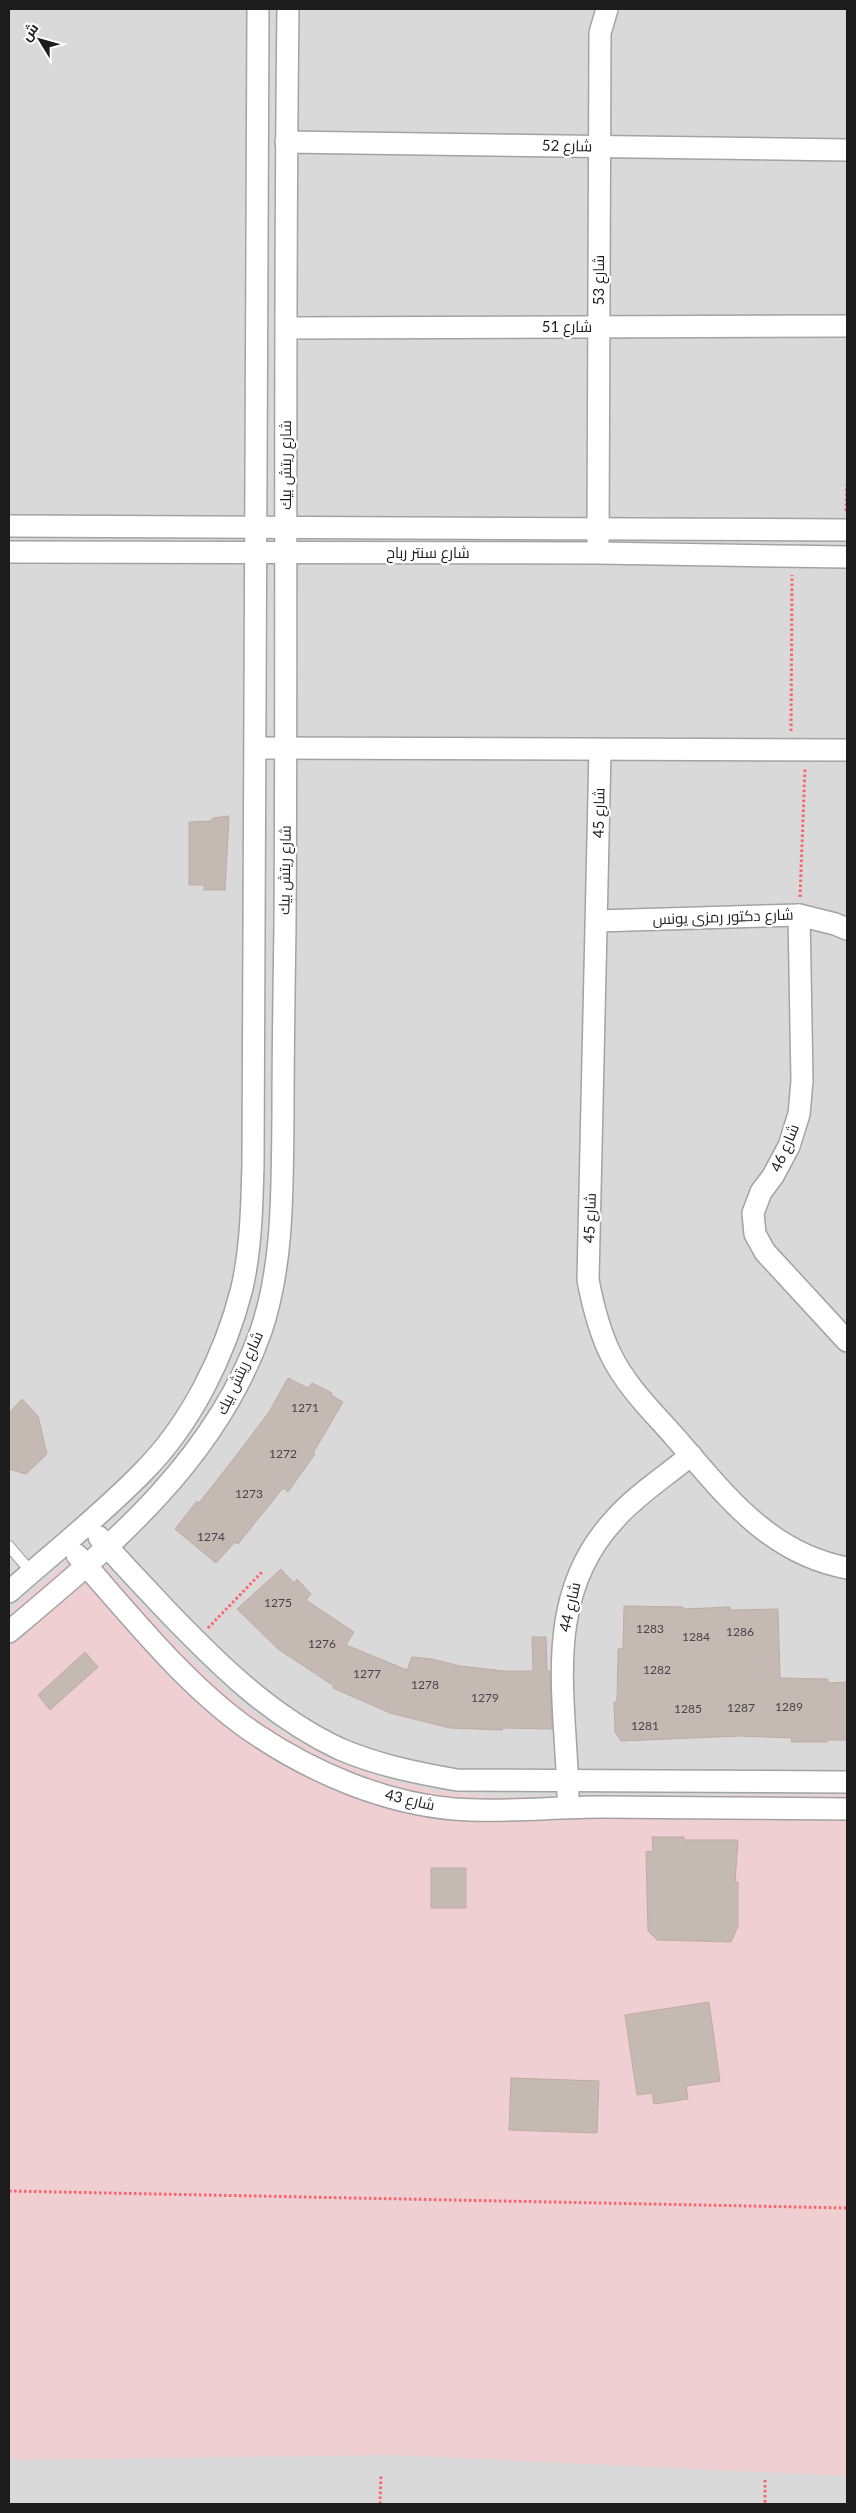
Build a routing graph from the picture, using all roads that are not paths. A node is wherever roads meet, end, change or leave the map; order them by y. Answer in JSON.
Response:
{"nodes":[{"id":1,"x":258,"y":9,"type":"edge"},
{"id":2,"x":288,"y":9,"type":"edge"},
{"id":3,"x":607,"y":9,"type":"edge"},
{"id":4,"x":286,"y":142,"type":"junction"},
{"id":5,"x":599,"y":146,"type":"junction"},
{"id":6,"x":847,"y":150,"type":"edge"},
{"id":7,"x":847,"y":326,"type":"edge"},
{"id":8,"x":599,"y":327,"type":"junction"},
{"id":9,"x":287,"y":328,"type":"junction"},
{"id":10,"x":9,"y":526,"type":"edge"},
{"id":11,"x":255,"y":526,"type":"junction"},
{"id":12,"x":286,"y":527,"type":"junction"},
{"id":13,"x":599,"y":529,"type":"junction"},
{"id":14,"x":846,"y":530,"type":"edge"},
{"id":15,"x":9,"y":552,"type":"edge"},
{"id":16,"x":286,"y":553,"type":"junction"},
{"id":17,"x":598,"y":553,"type":"junction"},
{"id":18,"x":255,"y":554,"type":"junction"},
{"id":19,"x":847,"y":557,"type":"edge"},
{"id":20,"x":256,"y":748,"type":"junction"},
{"id":21,"x":286,"y":748,"type":"junction"},
{"id":22,"x":600,"y":750,"type":"junction"},
{"id":23,"x":847,"y":750,"type":"edge"},
{"id":24,"x":799,"y":915,"type":"junction"},
{"id":25,"x":596,"y":921,"type":"junction"},
{"id":26,"x":847,"y":929,"type":"edge"},
{"id":27,"x":847,"y":1341,"type":"edge"},
{"id":28,"x":691,"y":1455,"type":"junction"},
{"id":29,"x":88,"y":1525,"type":"junction"},
{"id":30,"x":67,"y":1544,"type":"junction"},
{"id":31,"x":9,"y":1546,"type":"edge"},
{"id":32,"x":107,"y":1547,"type":"junction"},
{"id":33,"x":86,"y":1566,"type":"junction"},
{"id":34,"x":847,"y":1568,"type":"edge"},
{"id":35,"x":31,"y":1572,"type":"junction"},
{"id":36,"x":9,"y":1592,"type":"edge"},
{"id":37,"x":9,"y":1632,"type":"edge"},
{"id":38,"x":568,"y":1781,"type":"junction"},
{"id":39,"x":847,"y":1782,"type":"edge"},
{"id":40,"x":568,"y":1807,"type":"junction"},
{"id":41,"x":847,"y":1809,"type":"edge"}],
"edges":[{"from":1,"to":11,"type":"street","name":"شارع ريتش بيك"},
{"from":2,"to":4,"type":"street","name":"شارع ريتش بيك"},
{"from":3,"to":5,"type":"street","name":"شارع 53"},
{"from":4,"to":5,"type":"street","name":"شارع 52"},
{"from":4,"to":9,"type":"street","name":"شارع ريتش بيك"},
{"from":5,"to":6,"type":"street","name":"شارع 52"},
{"from":5,"to":8,"type":"street","name":"شارع 53"},
{"from":7,"to":8,"type":"street","name":"شارع 51"},
{"from":8,"to":9,"type":"street","name":"شارع 51"},
{"from":8,"to":13,"type":"street","name":"شارع 53"},
{"from":9,"to":12,"type":"street","name":"شارع ريتش بيك"},
{"from":10,"to":11,"type":"street","name":"شارع سنتر رباح"},
{"from":11,"to":12,"type":"street","name":"شارع سنتر رباح"},
{"from":11,"to":18,"type":"street","name":"شارع ريتش بيك"},
{"from":12,"to":13,"type":"street","name":"شارع سنتر رباح"},
{"from":12,"to":16,"type":"street","name":"شارع ريتش بيك"},
{"from":13,"to":14,"type":"street","name":"شارع سنتر رباح"},
{"from":13,"to":17,"type":"street","name":"شارع 53"},
{"from":15,"to":18,"type":"street","name":"شارع سنتر رباح"},
{"from":16,"to":17,"type":"street","name":"شارع سنتر رباح"},
{"from":16,"to":18,"type":"street","name":"شارع سنتر رباح"},
{"from":16,"to":21,"type":"street","name":"شارع ريتش بيك"},
{"from":17,"to":19,"type":"street","name":"شارع سنتر رباح"},
{"from":18,"to":20,"type":"street","name":"شارع ريتش بيك"},
{"from":20,"to":21,"type":"street"},
{"from":20,"to":29,"type":"street","name":"شارع ريتش بيك"},
{"from":21,"to":22,"type":"street"},
{"from":21,"to":32,"type":"street","name":"شارع ريتش بيك"},
{"from":22,"to":23,"type":"street"},
{"from":22,"to":25,"type":"street","name":"شارع 45"},
{"from":24,"to":25,"type":"street","name":"شارع دكتور رمزى يونس"},
{"from":24,"to":26,"type":"street","name":"شارع دكتور رمزى يونس"},
{"from":24,"to":27,"type":"street","name":"شارع 46"},
{"from":25,"to":28,"type":"street","name":"شارع 45"},
{"from":28,"to":34,"type":"street","name":"شارع 45"},
{"from":28,"to":38,"type":"street","name":"شارع 44"},
{"from":29,"to":30,"type":"street","name":"شارع ريتش بيك"},
{"from":29,"to":32,"type":"street","name":"شارع 43"},
{"from":30,"to":33,"type":"street","name":"شارع 43"},
{"from":30,"to":35,"type":"street","name":"شارع ريتش بيك"},
{"from":31,"to":35,"type":"lane"},
{"from":32,"to":33,"type":"street","name":"شارع ريتش بيك"},
{"from":32,"to":38,"type":"street","name":"شارع 43"},
{"from":33,"to":37,"type":"street","name":"شارع ريتش بيك"},
{"from":33,"to":40,"type":"street","name":"شارع 43"},
{"from":35,"to":36,"type":"street","name":"شارع ريتش بيك"},
{"from":38,"to":39,"type":"street","name":"شارع 43"},
{"from":38,"to":40,"type":"street","name":"شارع 44"},
{"from":40,"to":41,"type":"street","name":"شارع 43"}]}
